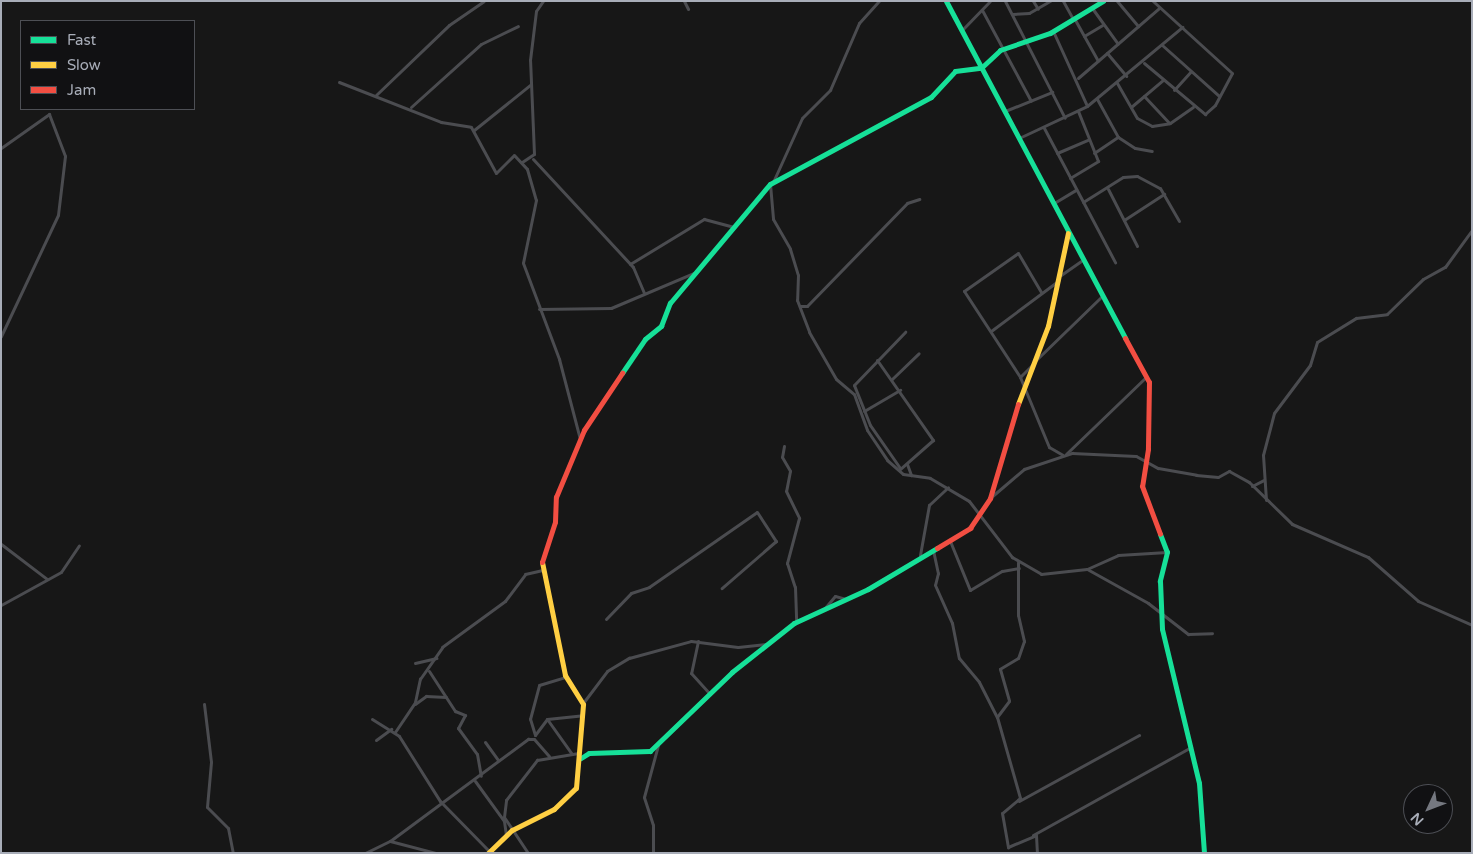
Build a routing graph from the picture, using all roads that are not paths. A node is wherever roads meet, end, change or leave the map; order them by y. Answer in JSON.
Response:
{"nodes":[{"id":1,"x":484,"y":1,"type":"edge"},
{"id":2,"x":542,"y":1,"type":"edge"},
{"id":3,"x":684,"y":1,"type":"edge"},
{"id":4,"x":879,"y":1,"type":"edge"},
{"id":5,"x":946,"y":1,"type":"edge"},
{"id":6,"x":990,"y":1,"type":"edge"},
{"id":7,"x":1006,"y":1,"type":"edge"},
{"id":8,"x":1033,"y":1,"type":"edge"},
{"id":9,"x":1050,"y":1,"type":"edge"},
{"id":10,"x":1063,"y":1,"type":"edge"},
{"id":11,"x":1118,"y":1,"type":"edge"},
{"id":12,"x":1153,"y":1,"type":"edge"},
{"id":13,"x":1100,"y":2,"type":"edge"},
{"id":14,"x":1091,"y":8,"type":"junction"},
{"id":15,"x":1159,"y":8,"type":"junction"},
{"id":16,"x":688,"y":9,"type":"dead end"},
{"id":17,"x":1038,"y":9,"type":"junction"},
{"id":18,"x":982,"y":10,"type":"junction"},
{"id":19,"x":1012,"y":14,"type":"junction"},
{"id":20,"x":1073,"y":19,"type":"junction"},
{"id":21,"x":1102,"y":25,"type":"junction"},
{"id":22,"x":518,"y":26,"type":"dead end"},
{"id":23,"x":1138,"y":26,"type":"junction"},
{"id":24,"x":1182,"y":27,"type":"junction"},
{"id":25,"x":962,"y":31,"type":"junction"},
{"id":26,"x":1053,"y":31,"type":"junction"},
{"id":27,"x":1084,"y":36,"type":"junction"},
{"id":28,"x":1026,"y":41,"type":"junction"},
{"id":29,"x":1118,"y":44,"type":"junction"},
{"id":30,"x":1162,"y":45,"type":"junction"},
{"id":31,"x":1002,"y":49,"type":"junction"},
{"id":32,"x":1107,"y":53,"type":"junction"},
{"id":33,"x":1098,"y":61,"type":"junction"},
{"id":34,"x":1144,"y":62,"type":"junction"},
{"id":35,"x":981,"y":68,"type":"junction"},
{"id":36,"x":1191,"y":71,"type":"junction"},
{"id":37,"x":1126,"y":76,"type":"junction"},
{"id":38,"x":1078,"y":78,"type":"junction"},
{"id":39,"x":1163,"y":80,"type":"junction"},
{"id":40,"x":339,"y":82,"type":"dead end"},
{"id":41,"x":1117,"y":83,"type":"junction"},
{"id":42,"x":531,"y":84,"type":"junction"},
{"id":43,"x":1174,"y":90,"type":"junction"},
{"id":44,"x":1052,"y":92,"type":"junction"},
{"id":45,"x":376,"y":94,"type":"junction"},
{"id":46,"x":1144,"y":96,"type":"junction"},
{"id":47,"x":1220,"y":97,"type":"junction"},
{"id":48,"x":1097,"y":99,"type":"junction"},
{"id":49,"x":1031,"y":101,"type":"junction"},
{"id":50,"x":1087,"y":106,"type":"junction"},
{"id":51,"x":411,"y":107,"type":"junction"},
{"id":52,"x":1131,"y":107,"type":"junction"},
{"id":53,"x":1193,"y":108,"type":"junction"},
{"id":54,"x":1005,"y":111,"type":"junction"},
{"id":55,"x":1078,"y":111,"type":"junction"},
{"id":56,"x":1065,"y":118,"type":"junction"},
{"id":57,"x":1170,"y":123,"type":"junction"},
{"id":58,"x":1044,"y":128,"type":"junction"},
{"id":59,"x":474,"y":130,"type":"junction"},
{"id":60,"x":1118,"y":137,"type":"junction"},
{"id":61,"x":1019,"y":138,"type":"junction"},
{"id":62,"x":1088,"y":140,"type":"junction"},
{"id":63,"x":1,"y":148,"type":"edge"},
{"id":64,"x":1152,"y":151,"type":"dead end"},
{"id":65,"x":1057,"y":153,"type":"junction"},
{"id":66,"x":1094,"y":153,"type":"junction"},
{"id":67,"x":533,"y":158,"type":"junction"},
{"id":68,"x":522,"y":162,"type":"junction"},
{"id":69,"x":1070,"y":178,"type":"junction"},
{"id":70,"x":771,"y":184,"type":"junction"},
{"id":71,"x":1108,"y":189,"type":"junction"},
{"id":72,"x":1076,"y":190,"type":"junction"},
{"id":73,"x":1164,"y":194,"type":"junction"},
{"id":74,"x":919,"y":199,"type":"dead end"},
{"id":75,"x":1082,"y":202,"type":"junction"},
{"id":76,"x":1053,"y":203,"type":"junction"},
{"id":77,"x":1124,"y":220,"type":"junction"},
{"id":78,"x":1179,"y":221,"type":"dead end"},
{"id":79,"x":733,"y":227,"type":"junction"},
{"id":80,"x":1472,"y":230,"type":"edge"},
{"id":81,"x":1068,"y":232,"type":"junction"},
{"id":82,"x":1137,"y":246,"type":"dead end"},
{"id":83,"x":1081,"y":261,"type":"junction"},
{"id":84,"x":1115,"y":262,"type":"dead end"},
{"id":85,"x":630,"y":264,"type":"junction"},
{"id":86,"x":694,"y":273,"type":"junction"},
{"id":87,"x":1061,"y":277,"type":"junction"},
{"id":88,"x":1041,"y":292,"type":"junction"},
{"id":89,"x":644,"y":293,"type":"junction"},
{"id":90,"x":1102,"y":296,"type":"junction"},
{"id":91,"x":799,"y":305,"type":"junction"},
{"id":92,"x":538,"y":309,"type":"junction"},
{"id":93,"x":991,"y":331,"type":"junction"},
{"id":94,"x":905,"y":332,"type":"dead end"},
{"id":95,"x":1,"y":336,"type":"edge"},
{"id":96,"x":919,"y":353,"type":"dead end"},
{"id":97,"x":877,"y":360,"type":"junction"},
{"id":98,"x":1036,"y":361,"type":"junction"},
{"id":99,"x":1146,"y":376,"type":"junction"},
{"id":100,"x":1020,"y":377,"type":"junction"},
{"id":101,"x":892,"y":379,"type":"junction"},
{"id":102,"x":1024,"y":387,"type":"junction"},
{"id":103,"x":900,"y":390,"type":"junction"},
{"id":104,"x":864,"y":411,"type":"junction"},
{"id":105,"x":580,"y":439,"type":"junction"},
{"id":106,"x":784,"y":446,"type":"dead end"},
{"id":107,"x":1065,"y":455,"type":"junction"},
{"id":108,"x":1146,"y":460,"type":"junction"},
{"id":109,"x":907,"y":463,"type":"junction"},
{"id":110,"x":899,"y":469,"type":"junction"},
{"id":111,"x":912,"y":475,"type":"junction"},
{"id":112,"x":1265,"y":480,"type":"junction"},
{"id":113,"x":948,"y":486,"type":"junction"},
{"id":114,"x":1252,"y":486,"type":"junction"},
{"id":115,"x":990,"y":498,"type":"junction"},
{"id":116,"x":1266,"y":501,"type":"junction"},
{"id":117,"x":981,"y":513,"type":"junction"},
{"id":118,"x":950,"y":541,"type":"junction"},
{"id":119,"x":1,"y":544,"type":"edge"},
{"id":120,"x":79,"y":545,"type":"dead end"},
{"id":121,"x":933,"y":550,"type":"junction"},
{"id":122,"x":1166,"y":552,"type":"junction"},
{"id":123,"x":920,"y":555,"type":"junction"},
{"id":124,"x":1018,"y":562,"type":"junction"},
{"id":125,"x":1019,"y":568,"type":"junction"},
{"id":126,"x":1087,"y":569,"type":"junction"},
{"id":127,"x":544,"y":570,"type":"junction"},
{"id":128,"x":47,"y":579,"type":"junction"},
{"id":129,"x":722,"y":588,"type":"dead end"},
{"id":130,"x":1,"y":605,"type":"edge"},
{"id":131,"x":1160,"y":614,"type":"junction"},
{"id":132,"x":606,"y":619,"type":"dead end"},
{"id":133,"x":796,"y":623,"type":"junction"},
{"id":134,"x":1472,"y":625,"type":"edge"},
{"id":135,"x":1212,"y":633,"type":"dead end"},
{"id":136,"x":698,"y":641,"type":"junction"},
{"id":137,"x":773,"y":642,"type":"junction"},
{"id":138,"x":436,"y":657,"type":"junction"},
{"id":139,"x":414,"y":663,"type":"dead end"},
{"id":140,"x":429,"y":670,"type":"junction"},
{"id":141,"x":566,"y":677,"type":"junction"},
{"id":142,"x":710,"y":695,"type":"junction"},
{"id":143,"x":446,"y":697,"type":"junction"},
{"id":144,"x":204,"y":704,"type":"dead end"},
{"id":145,"x":583,"y":704,"type":"junction"},
{"id":146,"x":414,"y":705,"type":"junction"},
{"id":147,"x":583,"y":715,"type":"junction"},
{"id":148,"x":997,"y":718,"type":"junction"},
{"id":149,"x":372,"y":719,"type":"dead end"},
{"id":150,"x":547,"y":719,"type":"junction"},
{"id":151,"x":391,"y":729,"type":"junction"},
{"id":152,"x":396,"y":732,"type":"junction"},
{"id":153,"x":535,"y":734,"type":"junction"},
{"id":154,"x":1139,"y":736,"type":"dead end"},
{"id":155,"x":531,"y":738,"type":"junction"},
{"id":156,"x":376,"y":740,"type":"dead end"},
{"id":157,"x":485,"y":742,"type":"dead end"},
{"id":158,"x":658,"y":745,"type":"junction"},
{"id":159,"x":1191,"y":747,"type":"junction"},
{"id":160,"x":572,"y":754,"type":"junction"},
{"id":161,"x":549,"y":756,"type":"junction"},
{"id":162,"x":581,"y":756,"type":"junction"},
{"id":163,"x":498,"y":760,"type":"junction"},
{"id":164,"x":481,"y":776,"type":"junction"},
{"id":165,"x":475,"y":781,"type":"junction"},
{"id":166,"x":1017,"y":802,"type":"junction"},
{"id":167,"x":444,"y":804,"type":"junction"},
{"id":168,"x":512,"y":830,"type":"junction"},
{"id":169,"x":506,"y":835,"type":"junction"},
{"id":170,"x":1033,"y":835,"type":"junction"},
{"id":171,"x":390,"y":841,"type":"junction"},
{"id":172,"x":489,"y":852,"type":"edge"},
{"id":173,"x":233,"y":853,"type":"edge"},
{"id":174,"x":365,"y":853,"type":"edge"},
{"id":175,"x":436,"y":853,"type":"edge"},
{"id":176,"x":528,"y":853,"type":"edge"},
{"id":177,"x":653,"y":853,"type":"edge"},
{"id":178,"x":1037,"y":853,"type":"edge"},
{"id":179,"x":1204,"y":853,"type":"edge"}],
"edges":[{"from":1,"to":45,"type":"street"},
{"from":2,"to":42,"type":"street"},
{"from":3,"to":16,"type":"street"},
{"from":4,"to":70,"type":"street"},
{"from":5,"to":25,"type":"street"},
{"from":6,"to":18,"type":"street"},
{"from":7,"to":19,"type":"street"},
{"from":8,"to":17,"type":"street"},
{"from":9,"to":17,"type":"street"},
{"from":10,"to":20,"type":"street"},
{"from":11,"to":23,"type":"street"},
{"from":12,"to":15,"type":"street"},
{"from":13,"to":14,"type":"street"},
{"from":14,"to":20,"type":"street"},
{"from":14,"to":21,"type":"street"},
{"from":15,"to":23,"type":"street"},
{"from":15,"to":24,"type":"street"},
{"from":17,"to":19,"type":"street"},
{"from":18,"to":25,"type":"street"},
{"from":18,"to":31,"type":"street"},
{"from":19,"to":28,"type":"street"},
{"from":20,"to":26,"type":"street"},
{"from":20,"to":27,"type":"street"},
{"from":21,"to":27,"type":"street"},
{"from":21,"to":29,"type":"street"},
{"from":22,"to":51,"type":"street"},
{"from":23,"to":29,"type":"street"},
{"from":24,"to":30,"type":"street"},
{"from":24,"to":47,"type":"street"},
{"from":25,"to":35,"type":"street"},
{"from":26,"to":28,"type":"street"},
{"from":26,"to":38,"type":"street"},
{"from":27,"to":33,"type":"street"},
{"from":28,"to":31,"type":"street"},
{"from":28,"to":44,"type":"street"},
{"from":29,"to":32,"type":"street"},
{"from":30,"to":34,"type":"street"},
{"from":30,"to":36,"type":"street"},
{"from":31,"to":35,"type":"street"},
{"from":31,"to":49,"type":"street"},
{"from":32,"to":33,"type":"street"},
{"from":32,"to":37,"type":"street"},
{"from":33,"to":38,"type":"street"},
{"from":34,"to":37,"type":"street"},
{"from":34,"to":39,"type":"street"},
{"from":35,"to":54,"type":"street"},
{"from":35,"to":70,"type":"street"},
{"from":36,"to":43,"type":"street"},
{"from":36,"to":47,"type":"street"},
{"from":37,"to":41,"type":"street"},
{"from":38,"to":50,"type":"street"},
{"from":39,"to":43,"type":"street"},
{"from":39,"to":46,"type":"street"},
{"from":40,"to":45,"type":"street"},
{"from":41,"to":48,"type":"street"},
{"from":41,"to":52,"type":"street"},
{"from":42,"to":59,"type":"street"},
{"from":42,"to":67,"type":"street"},
{"from":43,"to":53,"type":"street"},
{"from":44,"to":49,"type":"street"},
{"from":44,"to":56,"type":"street"},
{"from":45,"to":51,"type":"street"},
{"from":46,"to":52,"type":"street"},
{"from":46,"to":57,"type":"street"},
{"from":47,"to":53,"type":"street"},
{"from":48,"to":50,"type":"street"},
{"from":48,"to":60,"type":"street"},
{"from":49,"to":54,"type":"street"},
{"from":50,"to":55,"type":"street"},
{"from":51,"to":59,"type":"street"},
{"from":52,"to":57,"type":"street"},
{"from":53,"to":57,"type":"street"},
{"from":54,"to":61,"type":"street"},
{"from":55,"to":56,"type":"street"},
{"from":55,"to":62,"type":"street"},
{"from":56,"to":58,"type":"street"},
{"from":58,"to":61,"type":"street"},
{"from":58,"to":65,"type":"street"},
{"from":59,"to":68,"type":"street"},
{"from":60,"to":64,"type":"street"},
{"from":60,"to":66,"type":"street"},
{"from":61,"to":76,"type":"street"},
{"from":62,"to":65,"type":"street"},
{"from":62,"to":66,"type":"street"},
{"from":63,"to":95,"type":"street"},
{"from":65,"to":69,"type":"street"},
{"from":66,"to":69,"type":"street"},
{"from":67,"to":68,"type":"street"},
{"from":67,"to":85,"type":"street"},
{"from":68,"to":92,"type":"street"},
{"from":69,"to":72,"type":"street"},
{"from":70,"to":79,"type":"street"},
{"from":70,"to":91,"type":"street"},
{"from":71,"to":73,"type":"street"},
{"from":71,"to":75,"type":"street"},
{"from":71,"to":77,"type":"street"},
{"from":72,"to":75,"type":"street"},
{"from":72,"to":76,"type":"street"},
{"from":73,"to":77,"type":"street"},
{"from":73,"to":78,"type":"street"},
{"from":74,"to":91,"type":"street"},
{"from":75,"to":84,"type":"street"},
{"from":76,"to":81,"type":"street"},
{"from":77,"to":82,"type":"street"},
{"from":79,"to":85,"type":"street"},
{"from":79,"to":86,"type":"street"},
{"from":80,"to":112,"type":"street"},
{"from":81,"to":83,"type":"street"},
{"from":81,"to":87,"type":"street"},
{"from":83,"to":87,"type":"street"},
{"from":83,"to":90,"type":"street"},
{"from":85,"to":89,"type":"street"},
{"from":86,"to":89,"type":"street"},
{"from":86,"to":105,"type":"street"},
{"from":87,"to":88,"type":"street"},
{"from":87,"to":98,"type":"street"},
{"from":88,"to":93,"type":"street"},
{"from":88,"to":93,"type":"street"},
{"from":89,"to":92,"type":"street"},
{"from":90,"to":98,"type":"street"},
{"from":90,"to":99,"type":"street"},
{"from":91,"to":110,"type":"street"},
{"from":92,"to":105,"type":"street"},
{"from":93,"to":100,"type":"street"},
{"from":94,"to":97,"type":"street"},
{"from":96,"to":101,"type":"street"},
{"from":97,"to":101,"type":"street"},
{"from":97,"to":104,"type":"street"},
{"from":98,"to":100,"type":"street"},
{"from":98,"to":102,"type":"street"},
{"from":99,"to":107,"type":"street"},
{"from":99,"to":108,"type":"street"},
{"from":100,"to":102,"type":"street"},
{"from":101,"to":103,"type":"street"},
{"from":102,"to":107,"type":"street"},
{"from":102,"to":115,"type":"street"},
{"from":103,"to":104,"type":"street"},
{"from":103,"to":109,"type":"street"},
{"from":104,"to":110,"type":"street"},
{"from":105,"to":127,"type":"street"},
{"from":106,"to":133,"type":"street"},
{"from":107,"to":108,"type":"street"},
{"from":107,"to":115,"type":"street"},
{"from":108,"to":114,"type":"street"},
{"from":108,"to":122,"type":"street"},
{"from":109,"to":110,"type":"street"},
{"from":109,"to":111,"type":"street"},
{"from":110,"to":111,"type":"street"},
{"from":111,"to":113,"type":"street"},
{"from":112,"to":114,"type":"street"},
{"from":112,"to":116,"type":"street"},
{"from":113,"to":117,"type":"street"},
{"from":113,"to":123,"type":"street"},
{"from":114,"to":116,"type":"street"},
{"from":115,"to":117,"type":"street"},
{"from":116,"to":134,"type":"street"},
{"from":117,"to":118,"type":"street"},
{"from":117,"to":124,"type":"street"},
{"from":118,"to":121,"type":"street"},
{"from":118,"to":125,"type":"street"},
{"from":119,"to":128,"type":"street"},
{"from":120,"to":128,"type":"street"},
{"from":121,"to":123,"type":"street"},
{"from":121,"to":148,"type":"street"},
{"from":122,"to":126,"type":"street"},
{"from":122,"to":131,"type":"street"},
{"from":123,"to":133,"type":"street"},
{"from":124,"to":125,"type":"street"},
{"from":124,"to":126,"type":"street"},
{"from":125,"to":148,"type":"street"},
{"from":126,"to":131,"type":"street"},
{"from":127,"to":138,"type":"street"},
{"from":127,"to":141,"type":"street"},
{"from":128,"to":130,"type":"street"},
{"from":129,"to":132,"type":"street"},
{"from":131,"to":135,"type":"street"},
{"from":131,"to":159,"type":"street"},
{"from":133,"to":137,"type":"street"},
{"from":136,"to":137,"type":"street"},
{"from":136,"to":142,"type":"street"},
{"from":136,"to":145,"type":"street"},
{"from":137,"to":142,"type":"street"},
{"from":138,"to":139,"type":"street"},
{"from":138,"to":140,"type":"street"},
{"from":140,"to":143,"type":"street"},
{"from":140,"to":146,"type":"street"},
{"from":141,"to":145,"type":"street"},
{"from":141,"to":153,"type":"street"},
{"from":142,"to":158,"type":"street"},
{"from":143,"to":146,"type":"street"},
{"from":143,"to":164,"type":"street"},
{"from":144,"to":173,"type":"street"},
{"from":145,"to":147,"type":"street"},
{"from":146,"to":152,"type":"street"},
{"from":147,"to":150,"type":"street"},
{"from":147,"to":162,"type":"street"},
{"from":148,"to":166,"type":"street"},
{"from":149,"to":151,"type":"street"},
{"from":150,"to":153,"type":"street"},
{"from":150,"to":160,"type":"street"},
{"from":151,"to":152,"type":"street"},
{"from":151,"to":156,"type":"street"},
{"from":152,"to":167,"type":"street"},
{"from":153,"to":155,"type":"street"},
{"from":154,"to":166,"type":"street"},
{"from":155,"to":161,"type":"street"},
{"from":155,"to":163,"type":"street"},
{"from":157,"to":163,"type":"street"},
{"from":158,"to":162,"type":"street"},
{"from":158,"to":177,"type":"street"},
{"from":159,"to":170,"type":"street"},
{"from":159,"to":179,"type":"street"},
{"from":160,"to":161,"type":"street"},
{"from":160,"to":162,"type":"street"},
{"from":161,"to":168,"type":"street"},
{"from":162,"to":168,"type":"street"},
{"from":163,"to":164,"type":"street"},
{"from":164,"to":165,"type":"street"},
{"from":165,"to":167,"type":"street"},
{"from":165,"to":169,"type":"street"},
{"from":166,"to":170,"type":"street"},
{"from":167,"to":171,"type":"street"},
{"from":167,"to":172,"type":"street"},
{"from":168,"to":169,"type":"street"},
{"from":168,"to":176,"type":"street"},
{"from":169,"to":172,"type":"street"},
{"from":170,"to":178,"type":"street"},
{"from":171,"to":174,"type":"street"},
{"from":171,"to":175,"type":"street"}]}
